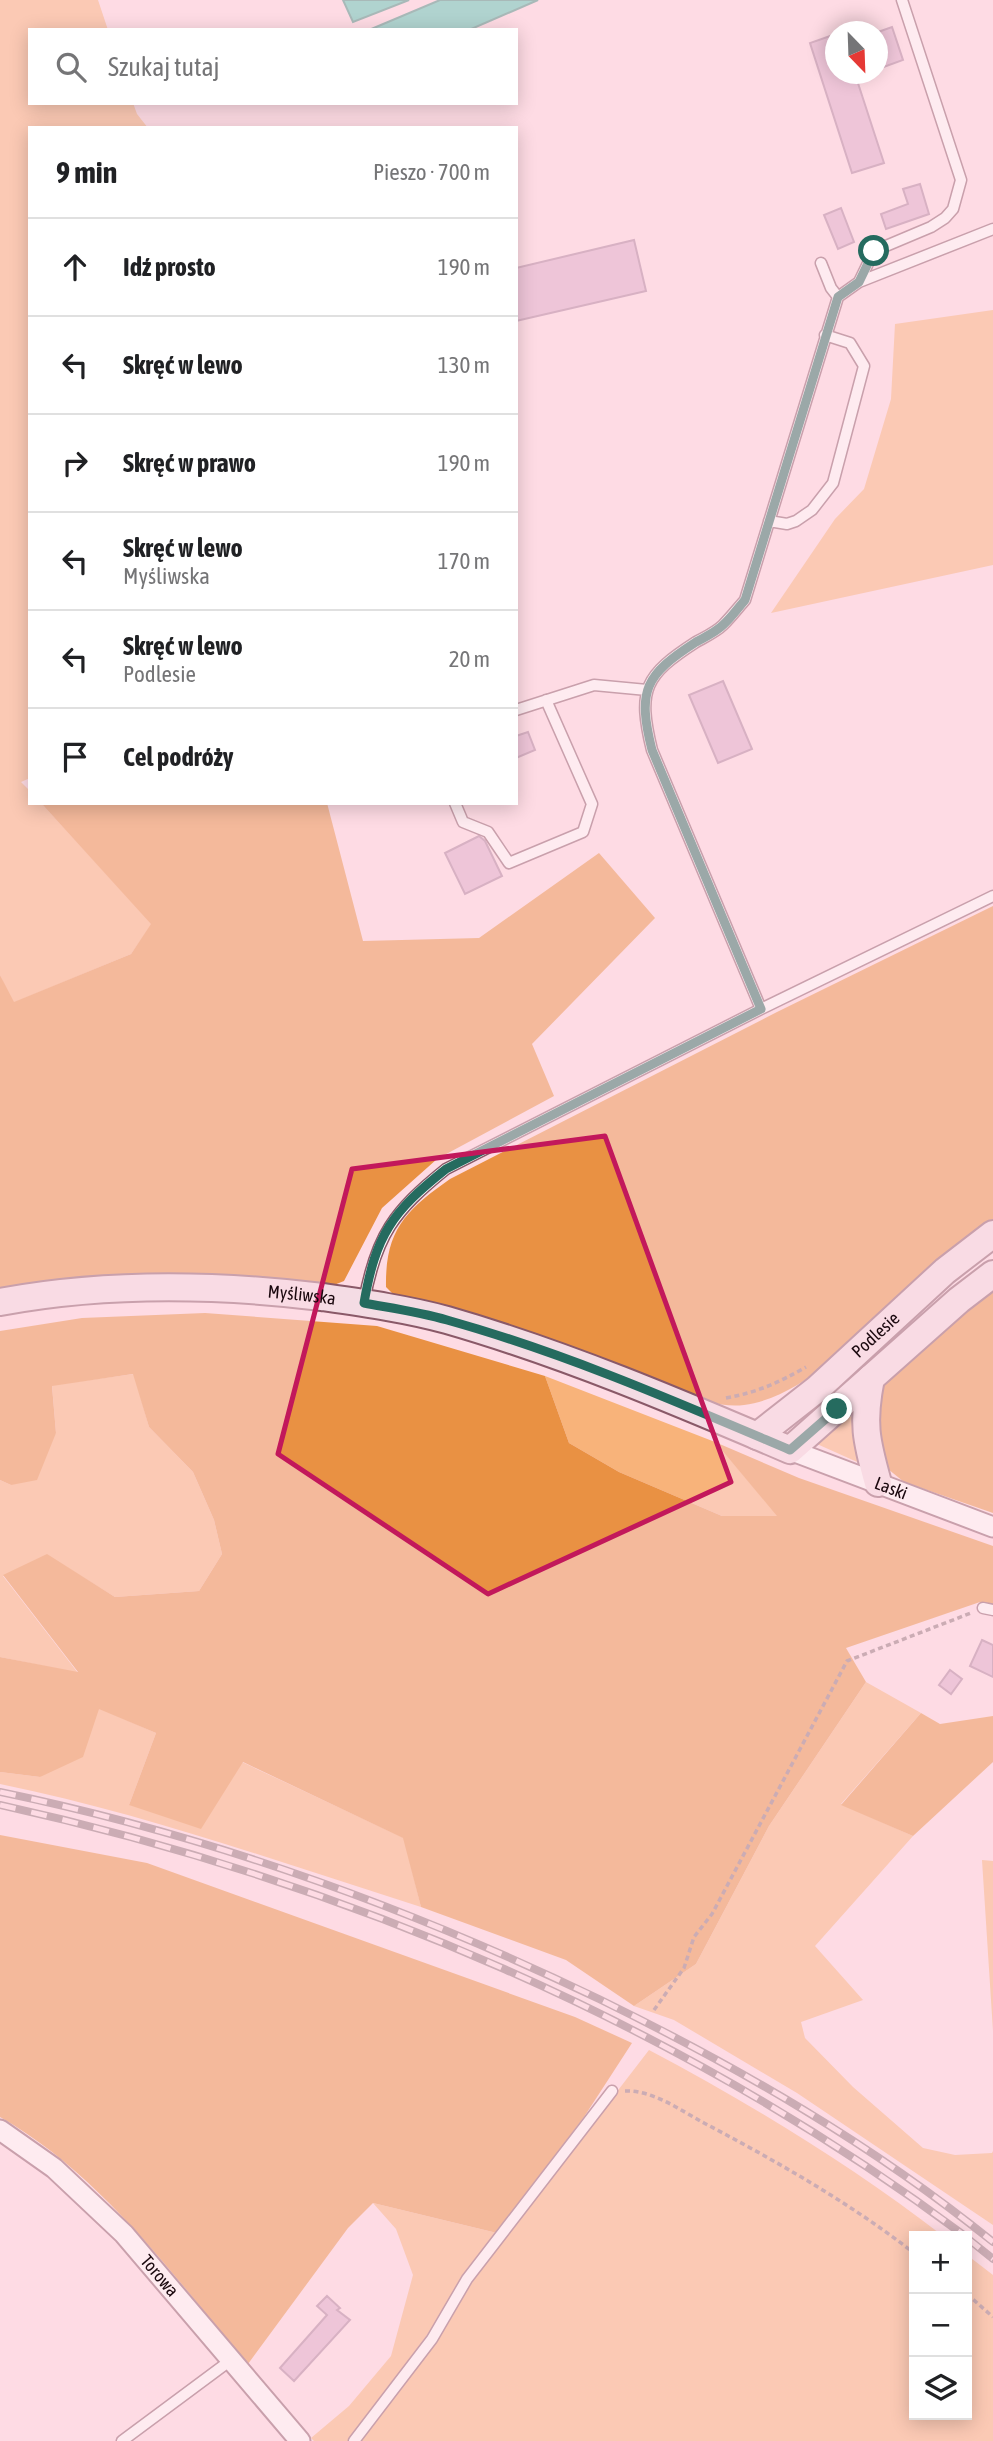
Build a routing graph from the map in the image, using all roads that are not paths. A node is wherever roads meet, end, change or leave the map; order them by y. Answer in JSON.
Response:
{"nodes":[{"id":1,"x":902,"y":0,"type":"edge"},
{"id":2,"x":993,"y":229,"type":"edge"},
{"id":3,"x":821,"y":263,"type":"dead end"},
{"id":4,"x":859,"y":282,"type":"junction"},
{"id":5,"x":838,"y":297,"type":"junction"},
{"id":6,"x":825,"y":335,"type":"junction"},
{"id":7,"x":769,"y":521,"type":"junction"},
{"id":8,"x":648,"y":690,"type":"junction"},
{"id":9,"x":546,"y":700,"type":"junction"},
{"id":10,"x":518,"y":709,"type":"edge"},
{"id":11,"x":456,"y":805,"type":"edge"},
{"id":12,"x":993,"y":896,"type":"edge"},
{"id":13,"x":761,"y":1009,"type":"junction"},
{"id":14,"x":993,"y":1234,"type":"edge"},
{"id":15,"x":993,"y":1274,"type":"edge"},
{"id":16,"x":0,"y":1302,"type":"edge"},
{"id":17,"x":364,"y":1303,"type":"junction"},
{"id":18,"x":871,"y":1378,"type":"junction"},
{"id":19,"x":817,"y":1389,"type":"junction"},
{"id":20,"x":837,"y":1409,"type":"junction"},
{"id":21,"x":757,"y":1436,"type":"junction"},
{"id":22,"x":790,"y":1450,"type":"junction"},
{"id":23,"x":878,"y":1483,"type":"junction"},
{"id":24,"x":993,"y":1527,"type":"edge"},
{"id":25,"x":611,"y":2091,"type":"road end"},
{"id":26,"x":0,"y":2130,"type":"edge"},
{"id":27,"x":231,"y":2360,"type":"junction"},
{"id":28,"x":122,"y":2441,"type":"edge"},
{"id":29,"x":300,"y":2441,"type":"edge"},
{"id":30,"x":354,"y":2441,"type":"edge"}],
"edges":[{"from":1,"to":4,"type":"lane"},
{"from":2,"to":4,"type":"lane"},
{"from":3,"to":5,"type":"lane"},
{"from":4,"to":5,"type":"lane"},
{"from":5,"to":6,"type":"lane"},
{"from":6,"to":7,"type":"lane"},
{"from":6,"to":7,"type":"lane"},
{"from":7,"to":8,"type":"lane"},
{"from":8,"to":9,"type":"lane"},
{"from":8,"to":13,"type":"lane"},
{"from":9,"to":10,"type":"lane"},
{"from":9,"to":11,"type":"lane"},
{"from":12,"to":13,"type":"lane"},
{"from":13,"to":17,"type":"lane"},
{"from":14,"to":19,"type":"street","name":"Podlesie"},
{"from":15,"to":18,"type":"street","name":"Podlesie"},
{"from":16,"to":17,"type":"street","name":"Myśliwska"},
{"from":17,"to":21,"type":"street","name":"Myśliwska"},
{"from":18,"to":20,"type":"street","name":"Podlesie"},
{"from":18,"to":23,"type":"street"},
{"from":19,"to":20,"type":"street"},
{"from":19,"to":21,"type":"street","name":"Podlesie"},
{"from":20,"to":22,"type":"street","name":"Podlesie"},
{"from":21,"to":22,"type":"street","name":"Myśliwska"},
{"from":22,"to":23,"type":"street","name":"Laski"},
{"from":23,"to":24,"type":"street","name":"Laski"},
{"from":25,"to":30,"type":"lane"},
{"from":26,"to":27,"type":"street","name":"Torowa"},
{"from":27,"to":28,"type":"lane"},
{"from":27,"to":29,"type":"street","name":"Torowa"}]}
